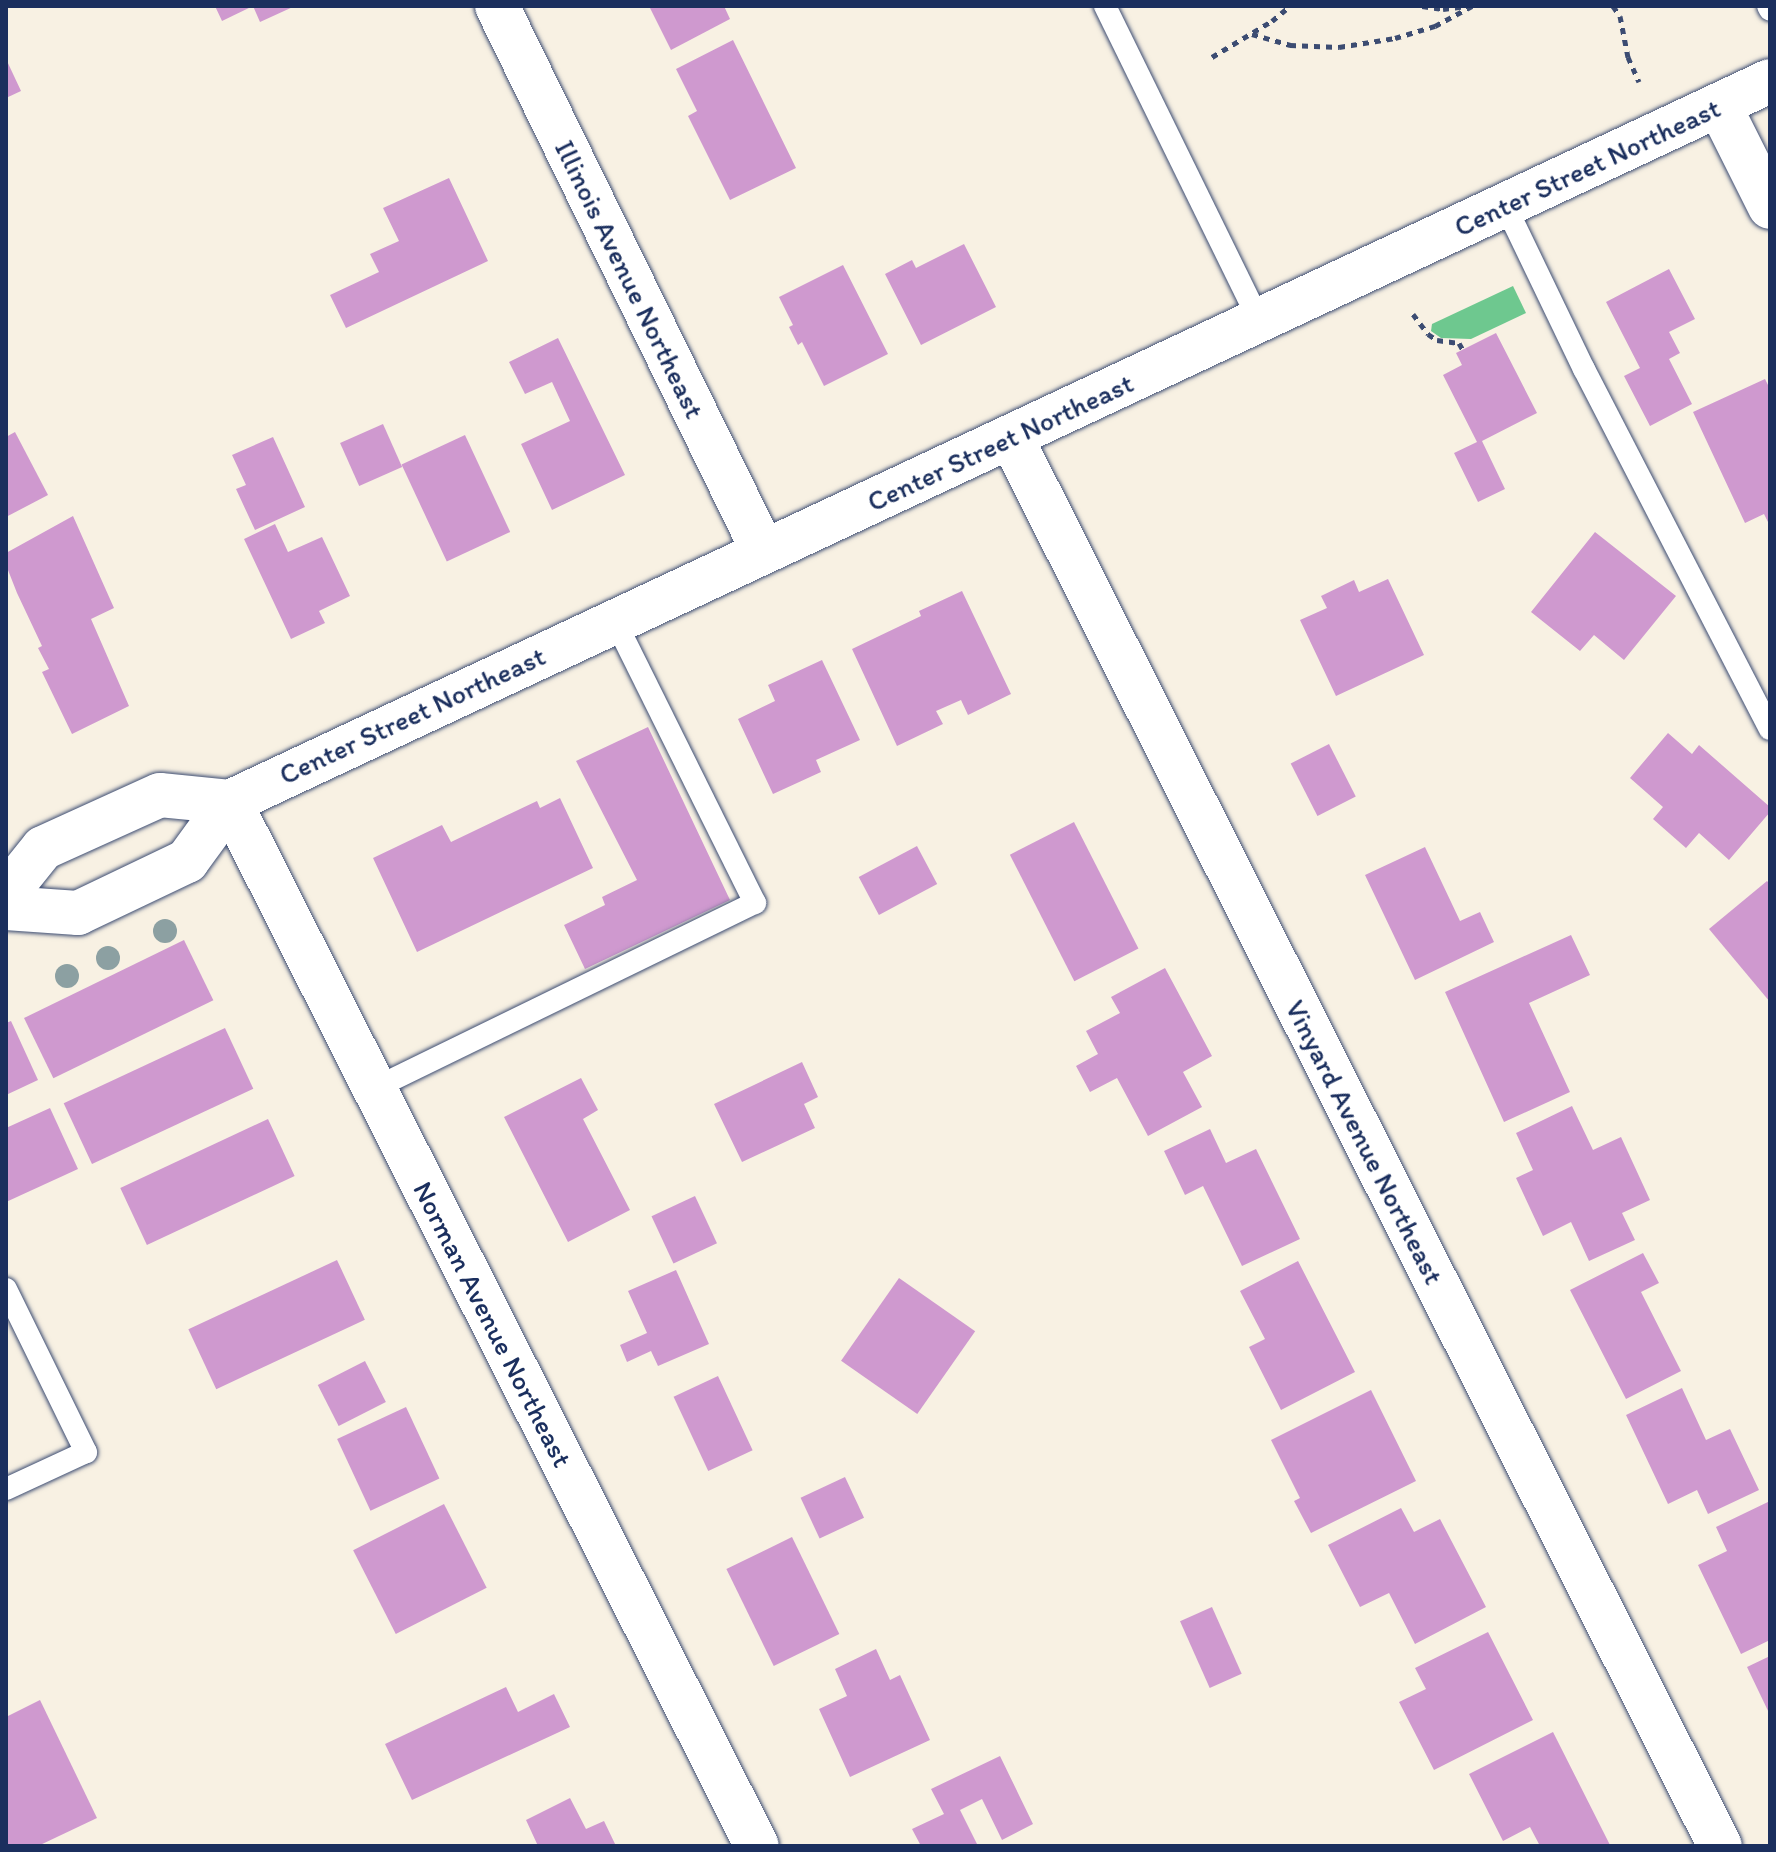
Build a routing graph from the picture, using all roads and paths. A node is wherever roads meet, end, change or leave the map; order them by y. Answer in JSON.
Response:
{"nodes":[{"id":1,"x":497,"y":6,"type":"edge"},
{"id":2,"x":1105,"y":6,"type":"edge"},
{"id":3,"x":1422,"y":6,"type":"edge"},
{"id":4,"x":1471,"y":6,"type":"edge"},
{"id":5,"x":1613,"y":6,"type":"edge"},
{"id":6,"x":1623,"y":6,"type":"edge"},
{"id":7,"x":1286,"y":7,"type":"edge"},
{"id":8,"x":1620,"y":16,"type":"junction"},
{"id":9,"x":1252,"y":34,"type":"junction"},
{"id":10,"x":1212,"y":57,"type":"dead end"},
{"id":11,"x":1770,"y":81,"type":"edge"},
{"id":12,"x":1639,"y":82,"type":"dead end"},
{"id":13,"x":1719,"y":105,"type":"junction"},
{"id":14,"x":1505,"y":205,"type":"junction"},
{"id":15,"x":1770,"y":207,"type":"edge"},
{"id":16,"x":1413,"y":314,"type":"dead end"},
{"id":17,"x":1259,"y":320,"type":"junction"},
{"id":18,"x":1463,"y":350,"type":"dead end"},
{"id":19,"x":1011,"y":437,"type":"junction"},
{"id":20,"x":763,"y":551,"type":"junction"},
{"id":21,"x":614,"y":619,"type":"junction"},
{"id":22,"x":1770,"y":729,"type":"edge"},
{"id":23,"x":230,"y":802,"type":"junction"},
{"id":24,"x":6,"y":894,"type":"edge"},
{"id":25,"x":6,"y":908,"type":"edge"},
{"id":26,"x":373,"y":1089,"type":"junction"},
{"id":27,"x":6,"y":1289,"type":"edge"},
{"id":28,"x":6,"y":1489,"type":"edge"},
{"id":29,"x":757,"y":1846,"type":"edge"},
{"id":30,"x":1720,"y":1846,"type":"edge"}],
"edges":[{"from":1,"to":20,"type":"street","name":"Illinois Avenue Northeast"},
{"from":2,"to":17,"type":"lane"},
{"from":3,"to":4,"type":"path"},
{"from":4,"to":9,"type":"path"},
{"from":5,"to":8,"type":"path"},
{"from":6,"to":8,"type":"path"},
{"from":7,"to":9,"type":"path"},
{"from":8,"to":12,"type":"path"},
{"from":9,"to":10,"type":"path"},
{"from":11,"to":13,"type":"street","name":"Center Street Northeast"},
{"from":13,"to":14,"type":"street","name":"Center Street Northeast"},
{"from":13,"to":15,"type":"street"},
{"from":14,"to":17,"type":"street","name":"Center Street Northeast"},
{"from":14,"to":22,"type":"lane"},
{"from":16,"to":18,"type":"path"},
{"from":17,"to":19,"type":"street","name":"Center Street Northeast"},
{"from":19,"to":20,"type":"street","name":"Center Street Northeast"},
{"from":19,"to":30,"type":"street","name":"Vinyard Avenue Northeast"},
{"from":20,"to":21,"type":"street","name":"Center Street Northeast"},
{"from":21,"to":23,"type":"street","name":"Center Street Northeast"},
{"from":21,"to":26,"type":"lane"},
{"from":23,"to":24,"type":"street"},
{"from":23,"to":25,"type":"street","name":"Center Street Northeast"},
{"from":23,"to":26,"type":"street","name":"Norman Avenue Northeast"},
{"from":26,"to":29,"type":"street","name":"Norman Avenue Northeast"},
{"from":27,"to":28,"type":"lane"}]}
